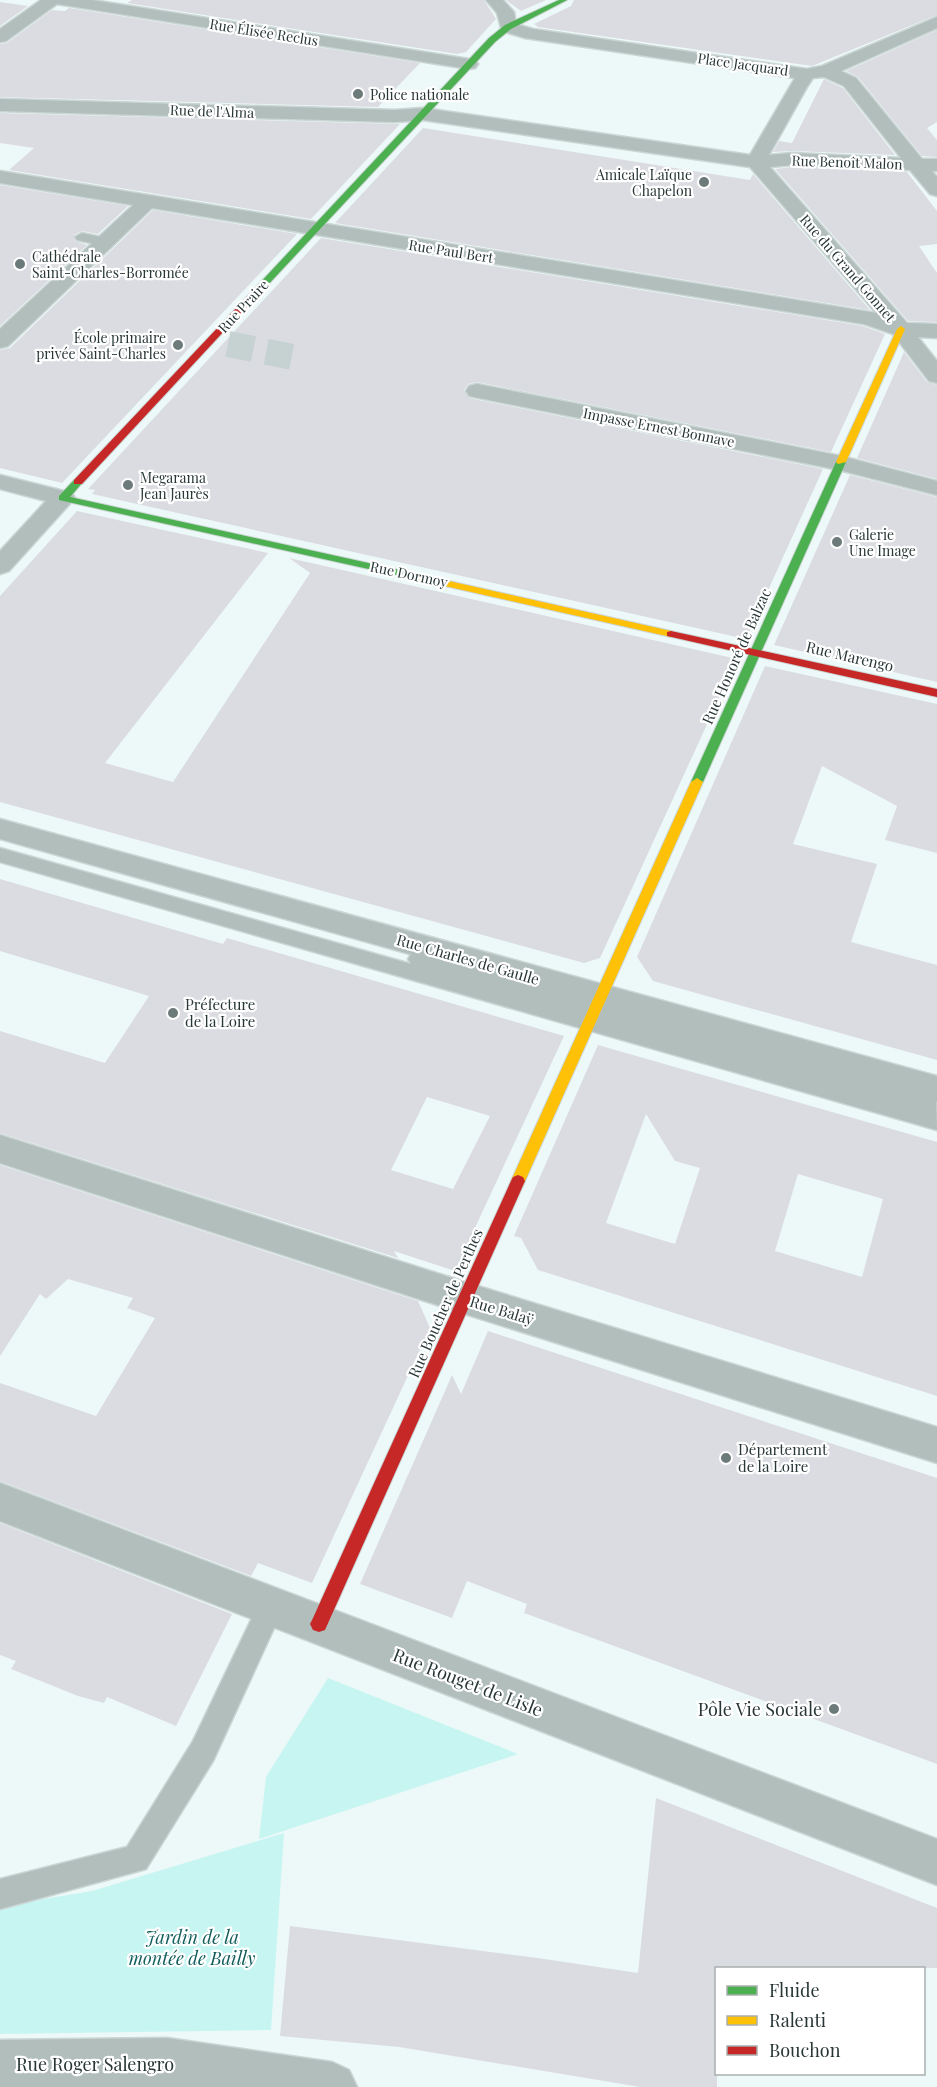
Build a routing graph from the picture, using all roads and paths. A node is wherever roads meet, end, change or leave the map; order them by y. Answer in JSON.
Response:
{"nodes":[{"id":1,"x":52,"y":0,"type":"edge"},
{"id":2,"x":60,"y":0,"type":"edge"},
{"id":3,"x":494,"y":0,"type":"edge"},
{"id":4,"x":564,"y":0,"type":"edge"},
{"id":5,"x":937,"y":22,"type":"edge"},
{"id":6,"x":508,"y":27,"type":"junction"},
{"id":7,"x":0,"y":37,"type":"edge"},
{"id":8,"x":469,"y":64,"type":"junction"},
{"id":9,"x":817,"y":73,"type":"junction"},
{"id":10,"x":0,"y":105,"type":"edge"},
{"id":11,"x":423,"y":114,"type":"junction"},
{"id":12,"x":756,"y":162,"type":"junction"},
{"id":13,"x":917,"y":164,"type":"junction"},
{"id":14,"x":937,"y":165,"type":"edge"},
{"id":15,"x":0,"y":177,"type":"edge"},
{"id":16,"x":937,"y":190,"type":"edge"},
{"id":17,"x":147,"y":202,"type":"junction"},
{"id":18,"x":315,"y":228,"type":"junction"},
{"id":19,"x":82,"y":237,"type":"dead end"},
{"id":20,"x":105,"y":242,"type":"junction"},
{"id":21,"x":901,"y":329,"type":"junction"},
{"id":22,"x":937,"y":331,"type":"edge"},
{"id":23,"x":0,"y":341,"type":"edge"},
{"id":24,"x":937,"y":376,"type":"edge"},
{"id":25,"x":477,"y":391,"type":"dead end"},
{"id":26,"x":841,"y":463,"type":"junction"},
{"id":27,"x":0,"y":482,"type":"edge"},
{"id":28,"x":937,"y":488,"type":"edge"},
{"id":29,"x":63,"y":498,"type":"junction"},
{"id":30,"x":0,"y":566,"type":"edge"},
{"id":31,"x":756,"y":651,"type":"junction"},
{"id":32,"x":937,"y":693,"type":"edge"},
{"id":33,"x":0,"y":830,"type":"edge"},
{"id":34,"x":0,"y":842,"type":"edge"},
{"id":35,"x":0,"y":855,"type":"edge"},
{"id":36,"x":595,"y":1010,"type":"junction"},
{"id":37,"x":937,"y":1089,"type":"edge"},
{"id":38,"x":937,"y":1106,"type":"edge"},
{"id":39,"x":937,"y":1121,"type":"edge"},
{"id":40,"x":0,"y":1149,"type":"edge"},
{"id":41,"x":465,"y":1298,"type":"junction"},
{"id":42,"x":937,"y":1445,"type":"edge"},
{"id":43,"x":0,"y":1502,"type":"edge"},
{"id":44,"x":271,"y":1606,"type":"junction"},
{"id":45,"x":319,"y":1624,"type":"junction"},
{"id":46,"x":937,"y":1862,"type":"edge"},
{"id":47,"x":0,"y":1894,"type":"edge"},
{"id":48,"x":0,"y":2064,"type":"edge"},
{"id":49,"x":332,"y":2087,"type":"edge"}],
"edges":[{"from":1,"to":7,"type":"street"},
{"from":2,"to":8,"type":"street","name":"Rue Élisée Reclus"},
{"from":3,"to":6,"type":"street"},
{"from":4,"to":6,"type":"street"},
{"from":5,"to":9,"type":"street"},
{"from":6,"to":8,"type":"street"},
{"from":6,"to":9,"type":"street","name":"Place Jacquard"},
{"from":8,"to":11,"type":"street"},
{"from":9,"to":12,"type":"street","name":"Place Jacquard"},
{"from":9,"to":13,"type":"street"},
{"from":10,"to":11,"type":"street","name":"Rue de l'Alma"},
{"from":11,"to":12,"type":"street"},
{"from":11,"to":18,"type":"street","name":"Rue Praire"},
{"from":12,"to":13,"type":"street","name":"Rue Benoît Malon"},
{"from":12,"to":21,"type":"street","name":"Rue du Grand Gonnet"},
{"from":13,"to":14,"type":"street","name":"Rue Benoît Malon"},
{"from":13,"to":16,"type":"street"},
{"from":15,"to":17,"type":"street","name":"Rue Paul Bert"},
{"from":17,"to":18,"type":"street","name":"Rue Paul Bert"},
{"from":17,"to":20,"type":"street"},
{"from":18,"to":21,"type":"street","name":"Rue Paul Bert"},
{"from":18,"to":29,"type":"street","name":"Rue Praire"},
{"from":19,"to":20,"type":"lane"},
{"from":20,"to":23,"type":"street"},
{"from":21,"to":22,"type":"street","name":"Rue Paul Bert"},
{"from":21,"to":24,"type":"street","name":"Rue du Grand Gonnet"},
{"from":21,"to":26,"type":"street","name":"Rue Honoré de Balzac"},
{"from":25,"to":26,"type":"street","name":"Impasse Ernest Bonnave"},
{"from":26,"to":28,"type":"street","name":"Impasse Ernest Bonnave"},
{"from":26,"to":31,"type":"street","name":"Rue Honoré de Balzac"},
{"from":27,"to":29,"type":"street"},
{"from":29,"to":30,"type":"street"},
{"from":29,"to":31,"type":"street","name":"Rue Dormoy"},
{"from":31,"to":32,"type":"street","name":"Rue Marengo"},
{"from":31,"to":36,"type":"street","name":"Rue Honoré de Balzac"},
{"from":33,"to":36,"type":"street","name":"Rue Charles de Gaulle"},
{"from":34,"to":36,"type":"lane"},
{"from":35,"to":36,"type":"lane"},
{"from":36,"to":37,"type":"street","name":"Rue Charles de Gaulle"},
{"from":36,"to":38,"type":"lane"},
{"from":36,"to":39,"type":"lane"},
{"from":36,"to":41,"type":"street","name":"Rue Boucher de Perthes"},
{"from":40,"to":41,"type":"street","name":"Rue Balaÿ"},
{"from":41,"to":42,"type":"street","name":"Rue Balaÿ"},
{"from":41,"to":45,"type":"street","name":"Rue Boucher de Perthes"},
{"from":43,"to":44,"type":"street","name":"Rue Rouget de Lisle"},
{"from":44,"to":45,"type":"street","name":"Rue Rouget de Lisle"},
{"from":44,"to":47,"type":"lane"},
{"from":45,"to":46,"type":"street","name":"Rue Rouget de Lisle"},
{"from":48,"to":49,"type":"street","name":"Rue Roger Salengro"}]}
